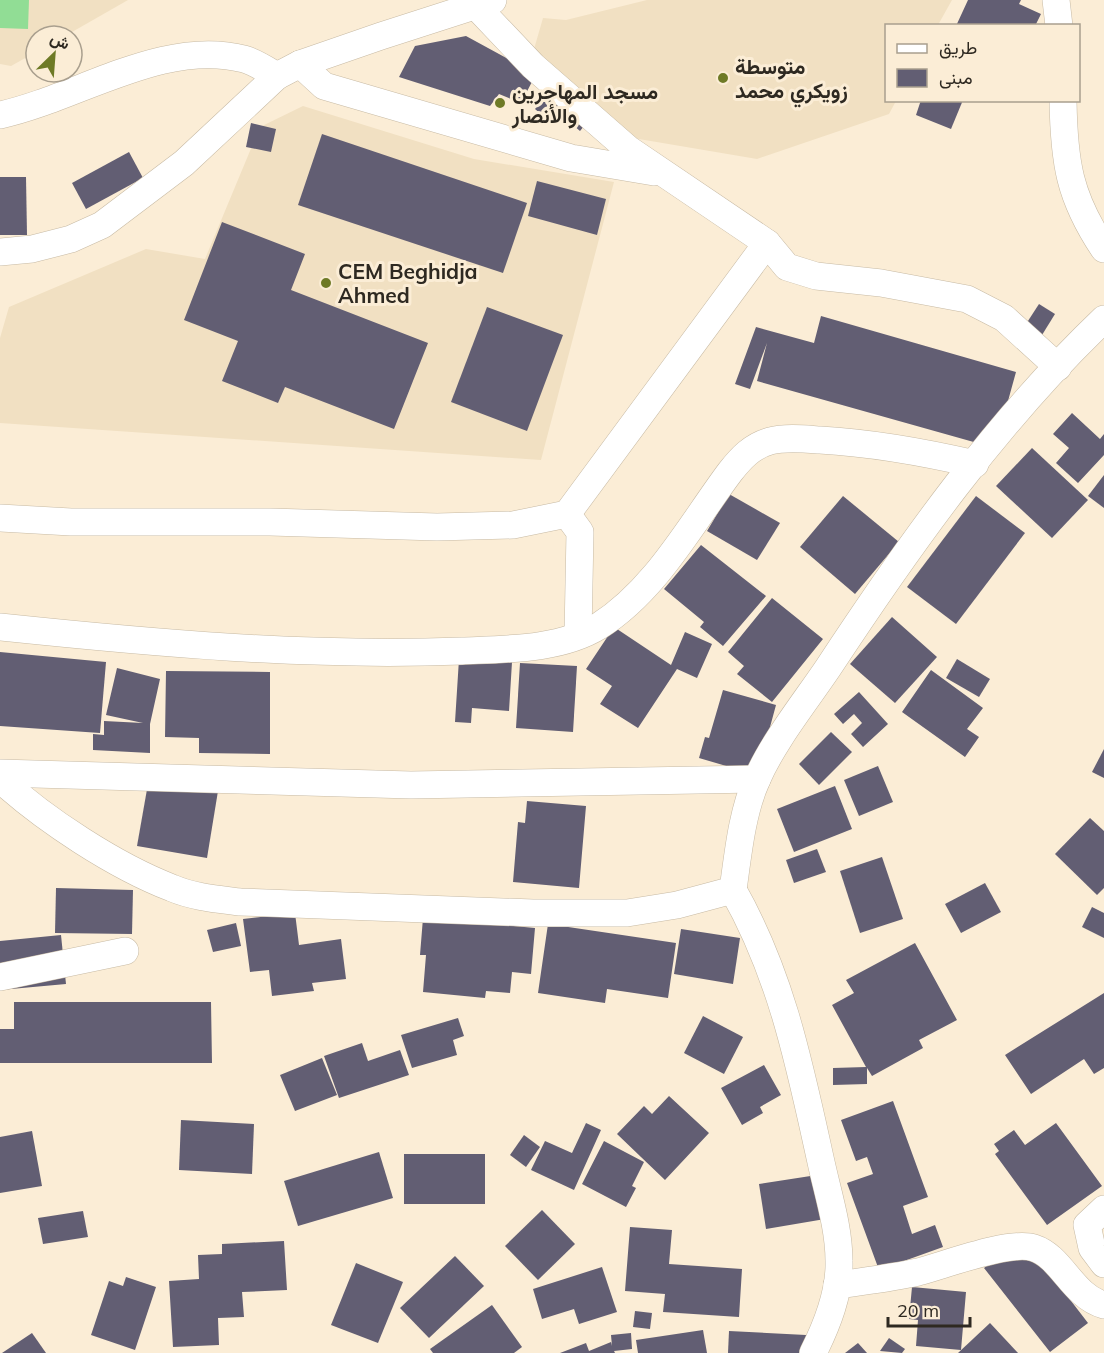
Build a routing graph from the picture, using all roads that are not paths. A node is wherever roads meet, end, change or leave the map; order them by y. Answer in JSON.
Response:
{"nodes":[{"id":1,"x":1056,"y":0,"type":"edge"},
{"id":2,"x":484,"y":3,"type":"edge"},
{"id":3,"x":1059,"y":24,"type":"edge"},
{"id":4,"x":289,"y":70,"type":"junction"},
{"id":5,"x":1063,"y":102,"type":"edge"},
{"id":6,"x":0,"y":115,"type":"edge"},
{"id":7,"x":661,"y":173,"type":"junction"},
{"id":8,"x":767,"y":243,"type":"junction"},
{"id":9,"x":1104,"y":249,"type":"edge"},
{"id":10,"x":0,"y":252,"type":"edge"},
{"id":11,"x":1104,"y":319,"type":"edge"},
{"id":12,"x":1058,"y":367,"type":"junction"},
{"id":13,"x":975,"y":464,"type":"junction"},
{"id":14,"x":567,"y":514,"type":"junction"},
{"id":15,"x":0,"y":518,"type":"edge"},
{"id":16,"x":0,"y":627,"type":"edge"},
{"id":17,"x":578,"y":635,"type":"junction"},
{"id":18,"x":0,"y":773,"type":"edge"},
{"id":19,"x":0,"y":779,"type":"edge"},
{"id":20,"x":756,"y":779,"type":"junction"},
{"id":21,"x":732,"y":890,"type":"junction"},
{"id":22,"x":125,"y":951,"type":"dead end"},
{"id":23,"x":0,"y":977,"type":"edge"},
{"id":24,"x":1104,"y":1209,"type":"edge"},
{"id":25,"x":1104,"y":1264,"type":"edge"},
{"id":26,"x":837,"y":1285,"type":"junction"},
{"id":27,"x":1104,"y":1305,"type":"edge"},
{"id":28,"x":813,"y":1353,"type":"edge"}],
"edges":[{"from":1,"to":3,"type":"street"},
{"from":2,"to":4,"type":"street"},
{"from":2,"to":7,"type":"street"},
{"from":4,"to":6,"type":"street"},
{"from":4,"to":7,"type":"street"},
{"from":4,"to":10,"type":"street"},
{"from":5,"to":9,"type":"street"},
{"from":7,"to":8,"type":"street"},
{"from":8,"to":12,"type":"street"},
{"from":8,"to":14,"type":"street"},
{"from":11,"to":12,"type":"street"},
{"from":12,"to":13,"type":"street"},
{"from":13,"to":17,"type":"street"},
{"from":13,"to":20,"type":"street"},
{"from":14,"to":15,"type":"street"},
{"from":14,"to":17,"type":"street"},
{"from":16,"to":17,"type":"street"},
{"from":18,"to":20,"type":"street"},
{"from":19,"to":21,"type":"street"},
{"from":20,"to":21,"type":"street"},
{"from":21,"to":26,"type":"street"},
{"from":22,"to":23,"type":"street"},
{"from":24,"to":25,"type":"street"},
{"from":26,"to":27,"type":"street"},
{"from":26,"to":28,"type":"street"}]}
